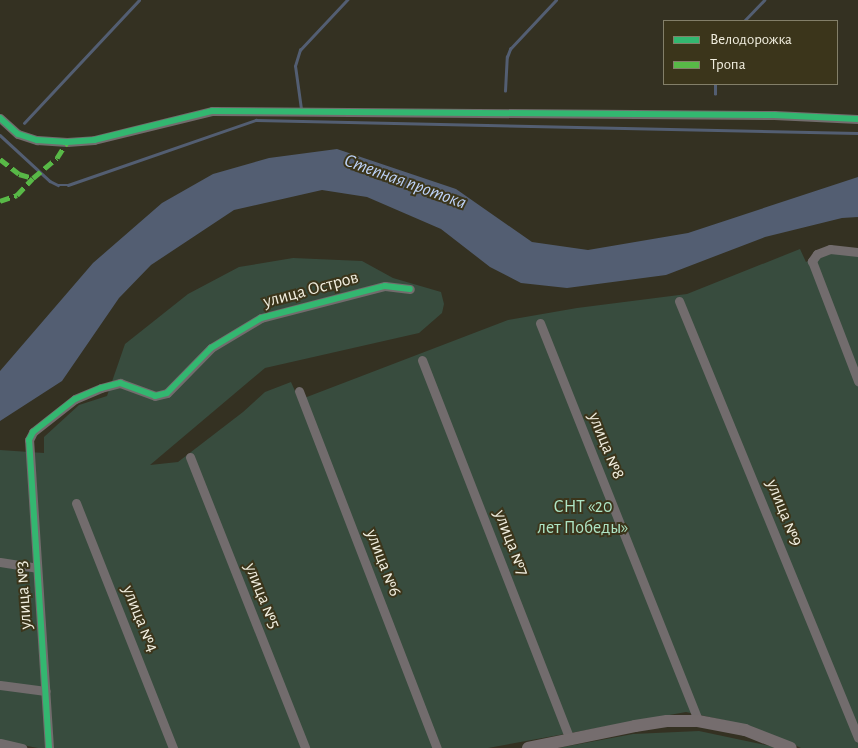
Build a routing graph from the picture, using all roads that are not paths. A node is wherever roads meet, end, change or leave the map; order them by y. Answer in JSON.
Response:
{"nodes":[{"id":1,"x":0,"y":118,"type":"edge"},
{"id":2,"x":858,"y":119,"type":"edge"},
{"id":3,"x":858,"y":252,"type":"edge"},
{"id":4,"x":410,"y":289,"type":"dead end"},
{"id":5,"x":679,"y":301,"type":"dead end"},
{"id":6,"x":540,"y":322,"type":"dead end"},
{"id":7,"x":422,"y":360,"type":"dead end"},
{"id":8,"x":858,"y":381,"type":"edge"},
{"id":9,"x":299,"y":391,"type":"dead end"},
{"id":10,"x":28,"y":440,"type":"joint"},
{"id":11,"x":190,"y":457,"type":"dead end"},
{"id":12,"x":76,"y":503,"type":"dead end"},
{"id":13,"x":0,"y":562,"type":"edge"},
{"id":14,"x":37,"y":568,"type":"junction"},
{"id":15,"x":0,"y":685,"type":"edge"},
{"id":16,"x":46,"y":691,"type":"junction"},
{"id":17,"x":698,"y":721,"type":"junction"},
{"id":18,"x":858,"y":738,"type":"edge"},
{"id":19,"x":570,"y":739,"type":"junction"},
{"id":20,"x":0,"y":743,"type":"edge"},
{"id":21,"x":22,"y":748,"type":"edge"},
{"id":22,"x":49,"y":748,"type":"edge"},
{"id":23,"x":174,"y":748,"type":"edge"},
{"id":24,"x":305,"y":748,"type":"edge"},
{"id":25,"x":437,"y":748,"type":"edge"},
{"id":26,"x":528,"y":748,"type":"edge"},
{"id":27,"x":792,"y":748,"type":"edge"}],
"edges":[{"from":1,"to":2,"type":"street"},
{"from":3,"to":8,"type":"street"},
{"from":4,"to":10,"type":"street","name":"улица Остров"},
{"from":5,"to":18,"type":"street","name":"улица №9"},
{"from":6,"to":17,"type":"street","name":"улица №8"},
{"from":7,"to":19,"type":"street","name":"улица №7"},
{"from":9,"to":25,"type":"street","name":"улица №6"},
{"from":10,"to":14,"type":"street","name":"улица №3"},
{"from":11,"to":24,"type":"street","name":"улица №5"},
{"from":12,"to":23,"type":"street","name":"улица №4"},
{"from":13,"to":14,"type":"street"},
{"from":14,"to":16,"type":"street","name":"улица №3"},
{"from":15,"to":16,"type":"street"},
{"from":16,"to":22,"type":"street","name":"улица №3"},
{"from":17,"to":19,"type":"street"},
{"from":17,"to":27,"type":"street"},
{"from":19,"to":26,"type":"street"},
{"from":20,"to":21,"type":"street"}]}
